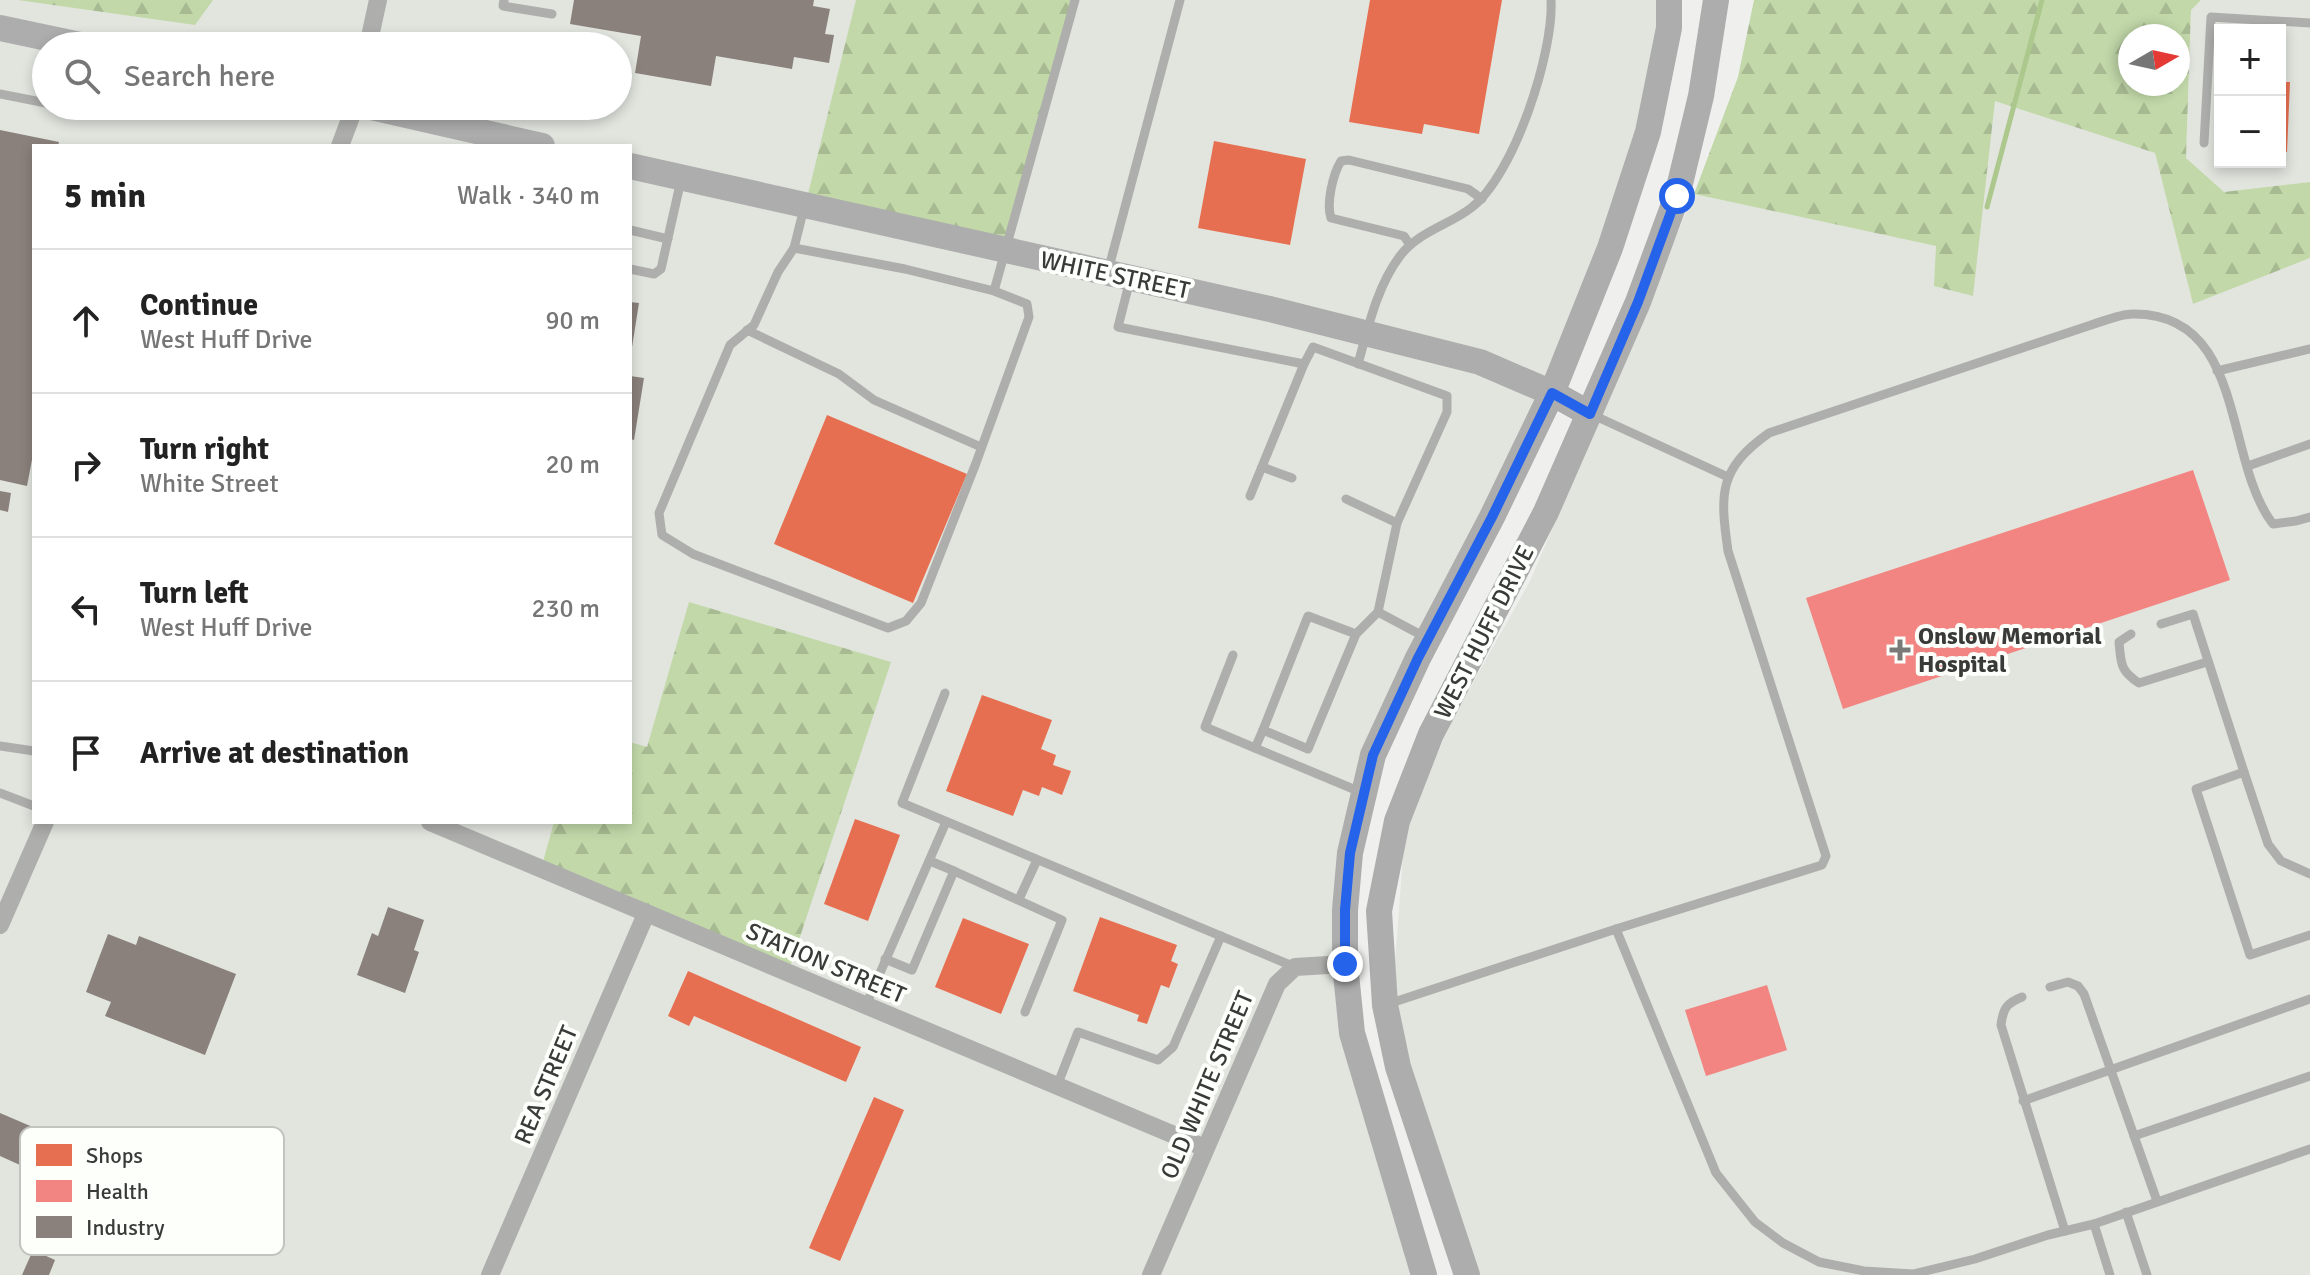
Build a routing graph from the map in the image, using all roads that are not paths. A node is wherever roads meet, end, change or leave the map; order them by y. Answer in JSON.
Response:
{"nodes":[{"id":1,"x":378,"y":0,"type":"edge"},
{"id":2,"x":504,"y":0,"type":"edge"},
{"id":3,"x":1075,"y":0,"type":"edge"},
{"id":4,"x":1180,"y":0,"type":"edge"},
{"id":5,"x":1551,"y":0,"type":"edge"},
{"id":6,"x":1669,"y":0,"type":"edge"},
{"id":7,"x":1716,"y":0,"type":"edge"},
{"id":8,"x":552,"y":14,"type":"dead end"},
{"id":9,"x":2310,"y":23,"type":"edge"},
{"id":10,"x":0,"y":28,"type":"edge"},
{"id":11,"x":371,"y":32,"type":"edge"},
{"id":12,"x":32,"y":35,"type":"edge"},
{"id":13,"x":0,"y":94,"type":"edge"},
{"id":14,"x":32,"y":100,"type":"edge"},
{"id":15,"x":350,"y":120,"type":"edge"},
{"id":16,"x":428,"y":120,"type":"edge"},
{"id":17,"x":2204,"y":143,"type":"dead end"},
{"id":18,"x":341,"y":144,"type":"edge"},
{"id":19,"x":533,"y":144,"type":"edge"},
{"id":20,"x":632,"y":166,"type":"edge"},
{"id":21,"x":681,"y":178,"type":"junction"},
{"id":22,"x":1482,"y":199,"type":"junction"},
{"id":23,"x":805,"y":206,"type":"junction"},
{"id":24,"x":632,"y":230,"type":"edge"},
{"id":25,"x":668,"y":239,"type":"junction"},
{"id":26,"x":1410,"y":245,"type":"junction"},
{"id":27,"x":794,"y":248,"type":"junction"},
{"id":28,"x":1005,"y":250,"type":"junction"},
{"id":29,"x":632,"y":269,"type":"edge"},
{"id":30,"x":1119,"y":276,"type":"junction"},
{"id":31,"x":994,"y":291,"type":"junction"},
{"id":32,"x":747,"y":330,"type":"junction"},
{"id":33,"x":1366,"y":333,"type":"junction"},
{"id":34,"x":2310,"y":349,"type":"edge"},
{"id":35,"x":1304,"y":364,"type":"junction"},
{"id":36,"x":1358,"y":364,"type":"junction"},
{"id":37,"x":2217,"y":371,"type":"junction"},
{"id":38,"x":1552,"y":393,"type":"junction"},
{"id":39,"x":1590,"y":414,"type":"junction"},
{"id":40,"x":2310,"y":444,"type":"edge"},
{"id":41,"x":981,"y":447,"type":"junction"},
{"id":42,"x":2248,"y":466,"type":"junction"},
{"id":43,"x":1262,"y":467,"type":"junction"},
{"id":44,"x":1728,"y":477,"type":"junction"},
{"id":45,"x":1292,"y":478,"type":"dead end"},
{"id":46,"x":1250,"y":496,"type":"dead end"},
{"id":47,"x":1346,"y":499,"type":"dead end"},
{"id":48,"x":2310,"y":517,"type":"edge"},
{"id":49,"x":1397,"y":523,"type":"junction"},
{"id":50,"x":1378,"y":612,"type":"junction"},
{"id":51,"x":2161,"y":624,"type":"dead end"},
{"id":52,"x":1356,"y":634,"type":"junction"},
{"id":53,"x":2131,"y":634,"type":"dead end"},
{"id":54,"x":1428,"y":638,"type":"junction"},
{"id":55,"x":1233,"y":655,"type":"dead end"},
{"id":56,"x":2207,"y":662,"type":"junction"},
{"id":57,"x":945,"y":693,"type":"dead end"},
{"id":58,"x":1263,"y":730,"type":"junction"},
{"id":59,"x":0,"y":746,"type":"edge"},
{"id":60,"x":1255,"y":748,"type":"junction"},
{"id":61,"x":32,"y":751,"type":"edge"},
{"id":62,"x":2244,"y":772,"type":"junction"},
{"id":63,"x":0,"y":793,"type":"edge"},
{"id":64,"x":1364,"y":793,"type":"junction"},
{"id":65,"x":32,"y":805,"type":"edge"},
{"id":66,"x":946,"y":822,"type":"junction"},
{"id":67,"x":44,"y":824,"type":"edge"},
{"id":68,"x":435,"y":824,"type":"edge"},
{"id":69,"x":1037,"y":860,"type":"junction"},
{"id":70,"x":930,"y":861,"type":"junction"},
{"id":71,"x":954,"y":871,"type":"junction"},
{"id":72,"x":2310,"y":874,"type":"edge"},
{"id":73,"x":1019,"y":899,"type":"junction"},
{"id":74,"x":646,"y":914,"type":"junction"},
{"id":75,"x":0,"y":925,"type":"edge"},
{"id":76,"x":1616,"y":929,"type":"junction"},
{"id":77,"x":2310,"y":935,"type":"edge"},
{"id":78,"x":1221,"y":936,"type":"junction"},
{"id":79,"x":885,"y":959,"type":"junction"},
{"id":80,"x":1345,"y":964,"type":"junction"},
{"id":81,"x":1295,"y":967,"type":"junction"},
{"id":82,"x":2050,"y":987,"type":"dead end"},
{"id":83,"x":2022,"y":997,"type":"dead end"},
{"id":84,"x":2310,"y":999,"type":"edge"},
{"id":85,"x":866,"y":1005,"type":"junction"},
{"id":86,"x":1385,"y":1005,"type":"junction"},
{"id":87,"x":1025,"y":1012,"type":"dead end"},
{"id":88,"x":2110,"y":1070,"type":"junction"},
{"id":89,"x":2310,"y":1076,"type":"edge"},
{"id":90,"x":1057,"y":1086,"type":"junction"},
{"id":91,"x":2023,"y":1101,"type":"junction"},
{"id":92,"x":2134,"y":1136,"type":"junction"},
{"id":93,"x":1205,"y":1148,"type":"junction"},
{"id":94,"x":2310,"y":1149,"type":"edge"},
{"id":95,"x":2157,"y":1201,"type":"junction"},
{"id":96,"x":2126,"y":1212,"type":"junction"},
{"id":97,"x":2094,"y":1224,"type":"junction"},
{"id":98,"x":2065,"y":1231,"type":"junction"},
{"id":99,"x":490,"y":1275,"type":"edge"},
{"id":100,"x":1151,"y":1275,"type":"edge"},
{"id":101,"x":1424,"y":1275,"type":"edge"},
{"id":102,"x":1467,"y":1275,"type":"edge"},
{"id":103,"x":2110,"y":1275,"type":"edge"},
{"id":104,"x":2147,"y":1275,"type":"edge"}],
"edges":[{"from":1,"to":11,"type":"street"},
{"from":2,"to":8,"type":"lane"},
{"from":3,"to":28,"type":"lane"},
{"from":4,"to":30,"type":"lane"},
{"from":5,"to":22,"type":"lane"},
{"from":6,"to":38,"type":"street","name":"WEST HUFF DRIVE"},
{"from":7,"to":39,"type":"street","name":"WEST HUFF DRIVE"},
{"from":9,"to":17,"type":"lane"},
{"from":10,"to":12,"type":"street"},
{"from":13,"to":14,"type":"lane"},
{"from":15,"to":18,"type":"street"},
{"from":16,"to":19,"type":"street"},
{"from":20,"to":21,"type":"street","name":"WHITE STREET"},
{"from":21,"to":23,"type":"street","name":"WHITE STREET"},
{"from":21,"to":25,"type":"lane"},
{"from":22,"to":26,"type":"lane"},
{"from":22,"to":26,"type":"lane"},
{"from":23,"to":27,"type":"lane"},
{"from":23,"to":28,"type":"street","name":"WHITE STREET"},
{"from":24,"to":25,"type":"lane"},
{"from":25,"to":29,"type":"lane"},
{"from":26,"to":33,"type":"lane"},
{"from":27,"to":31,"type":"lane"},
{"from":27,"to":32,"type":"lane"},
{"from":28,"to":30,"type":"street","name":"WHITE STREET"},
{"from":28,"to":31,"type":"lane"},
{"from":30,"to":33,"type":"street","name":"WHITE STREET"},
{"from":30,"to":35,"type":"lane"},
{"from":31,"to":41,"type":"lane"},
{"from":32,"to":41,"type":"lane"},
{"from":32,"to":41,"type":"lane"},
{"from":33,"to":36,"type":"lane"},
{"from":33,"to":38,"type":"street","name":"WHITE STREET"},
{"from":34,"to":37,"type":"lane"},
{"from":35,"to":36,"type":"lane"},
{"from":35,"to":43,"type":"lane"},
{"from":36,"to":49,"type":"lane"},
{"from":37,"to":42,"type":"lane"},
{"from":37,"to":44,"type":"lane"},
{"from":38,"to":39,"type":"street","name":"WHITE STREET"},
{"from":38,"to":54,"type":"street","name":"WEST HUFF DRIVE"},
{"from":39,"to":44,"type":"lane"},
{"from":39,"to":86,"type":"street","name":"WEST HUFF DRIVE"},
{"from":40,"to":42,"type":"lane"},
{"from":42,"to":48,"type":"lane"},
{"from":43,"to":45,"type":"lane"},
{"from":43,"to":46,"type":"lane"},
{"from":44,"to":76,"type":"lane"},
{"from":47,"to":49,"type":"lane"},
{"from":49,"to":50,"type":"lane"},
{"from":50,"to":52,"type":"lane"},
{"from":50,"to":54,"type":"lane"},
{"from":51,"to":56,"type":"lane"},
{"from":52,"to":58,"type":"lane"},
{"from":52,"to":58,"type":"lane"},
{"from":53,"to":56,"type":"lane"},
{"from":54,"to":64,"type":"street","name":"WEST HUFF DRIVE"},
{"from":55,"to":60,"type":"lane"},
{"from":56,"to":62,"type":"lane"},
{"from":57,"to":66,"type":"lane"},
{"from":58,"to":60,"type":"lane"},
{"from":59,"to":61,"type":"lane"},
{"from":60,"to":64,"type":"lane"},
{"from":62,"to":72,"type":"lane"},
{"from":62,"to":77,"type":"lane"},
{"from":63,"to":65,"type":"lane"},
{"from":64,"to":80,"type":"street","name":"WEST HUFF DRIVE"},
{"from":66,"to":69,"type":"lane"},
{"from":66,"to":70,"type":"lane"},
{"from":67,"to":75,"type":"street"},
{"from":68,"to":74,"type":"street","name":"STATION STREET"},
{"from":69,"to":73,"type":"lane"},
{"from":69,"to":78,"type":"lane"},
{"from":70,"to":71,"type":"lane"},
{"from":70,"to":79,"type":"lane"},
{"from":71,"to":73,"type":"lane"},
{"from":71,"to":79,"type":"lane"},
{"from":73,"to":87,"type":"lane"},
{"from":74,"to":85,"type":"street","name":"STATION STREET"},
{"from":74,"to":99,"type":"street","name":"REA STREET"},
{"from":76,"to":86,"type":"lane"},
{"from":76,"to":98,"type":"lane"},
{"from":78,"to":81,"type":"lane"},
{"from":78,"to":90,"type":"lane"},
{"from":79,"to":85,"type":"lane"},
{"from":80,"to":81,"type":"street"},
{"from":80,"to":101,"type":"street","name":"WEST HUFF DRIVE"},
{"from":81,"to":93,"type":"street","name":"OLD WHITE STREET"},
{"from":82,"to":88,"type":"lane"},
{"from":83,"to":91,"type":"lane"},
{"from":84,"to":88,"type":"lane"},
{"from":85,"to":90,"type":"street","name":"STATION STREET"},
{"from":86,"to":102,"type":"street","name":"WEST HUFF DRIVE"},
{"from":88,"to":91,"type":"lane"},
{"from":88,"to":92,"type":"lane"},
{"from":89,"to":92,"type":"lane"},
{"from":90,"to":93,"type":"street","name":"STATION STREET"},
{"from":91,"to":98,"type":"lane"},
{"from":92,"to":95,"type":"lane"},
{"from":93,"to":100,"type":"street","name":"OLD WHITE STREET"},
{"from":94,"to":95,"type":"lane"},
{"from":95,"to":96,"type":"lane"},
{"from":96,"to":97,"type":"lane"},
{"from":96,"to":104,"type":"lane"},
{"from":97,"to":98,"type":"lane"},
{"from":97,"to":103,"type":"lane"}]}
